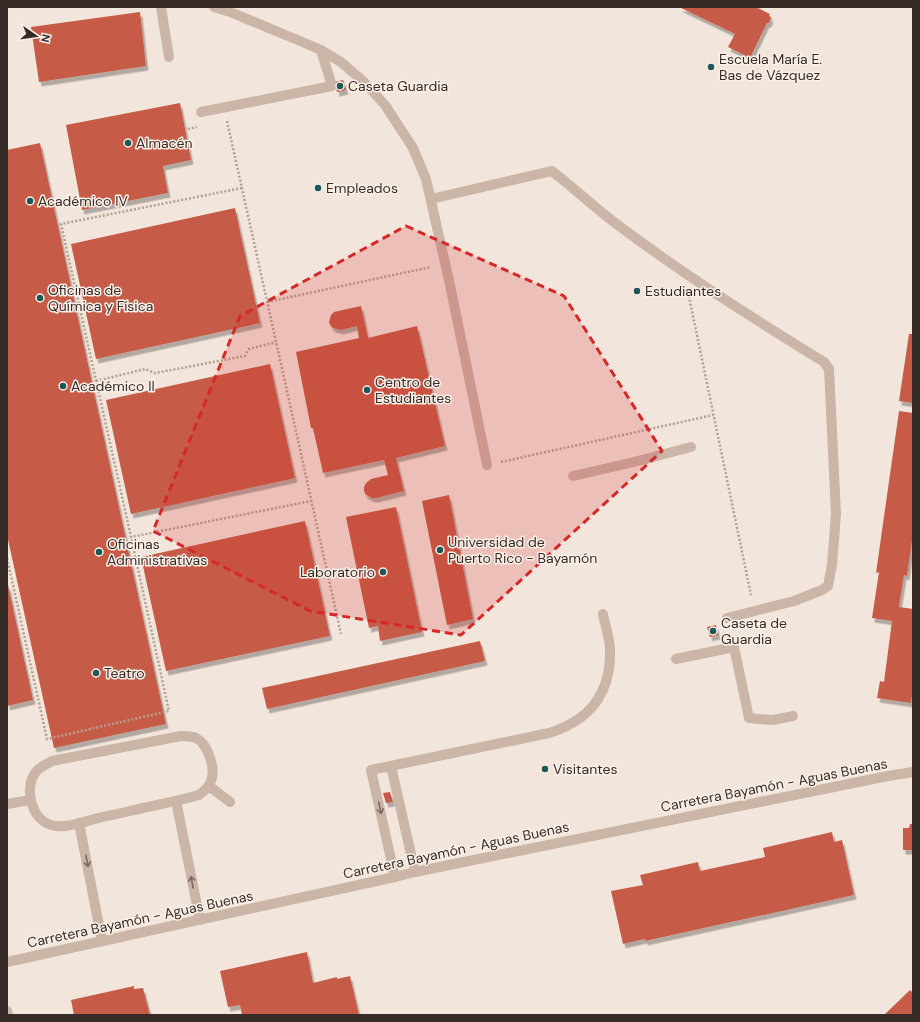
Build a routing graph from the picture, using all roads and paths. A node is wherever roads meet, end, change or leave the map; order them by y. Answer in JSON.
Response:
{"nodes":[{"id":1,"x":161,"y":7,"type":"edge"},
{"id":2,"x":214,"y":7,"type":"edge"},
{"id":3,"x":321,"y":50,"type":"junction"},
{"id":4,"x":169,"y":57,"type":"dead end"},
{"id":5,"x":201,"y":112,"type":"dead end"},
{"id":6,"x":227,"y":120,"type":"dead end"},
{"id":7,"x":204,"y":125,"type":"dead end"},
{"id":8,"x":188,"y":129,"type":"dead end"},
{"id":9,"x":242,"y":188,"type":"junction"},
{"id":10,"x":431,"y":199,"type":"junction"},
{"id":11,"x":432,"y":267,"type":"dead end"},
{"id":12,"x":687,"y":289,"type":"dead end"},
{"id":13,"x":267,"y":302,"type":"junction"},
{"id":14,"x":276,"y":342,"type":"junction"},
{"id":15,"x":96,"y":381,"type":"junction"},
{"id":16,"x":713,"y":415,"type":"junction"},
{"id":17,"x":691,"y":447,"type":"dead end"},
{"id":18,"x":487,"y":465,"type":"joint"},
{"id":19,"x":574,"y":476,"type":"dead end"},
{"id":20,"x":311,"y":501,"type":"junction"},
{"id":21,"x":131,"y":537,"type":"junction"},
{"id":22,"x":7,"y":558,"type":"edge"},
{"id":23,"x":8,"y":565,"type":"edge"},
{"id":24,"x":751,"y":595,"type":"dead end"},
{"id":25,"x":603,"y":614,"type":"dead end"},
{"id":26,"x":727,"y":618,"type":"dead end"},
{"id":27,"x":341,"y":634,"type":"dead end"},
{"id":28,"x":676,"y":659,"type":"dead end"},
{"id":29,"x":793,"y":716,"type":"dead end"},
{"id":30,"x":391,"y":766,"type":"junction"},
{"id":31,"x":913,"y":772,"type":"edge"},
{"id":32,"x":209,"y":786,"type":"junction"},
{"id":33,"x":31,"y":800,"type":"junction"},
{"id":34,"x":176,"y":801,"type":"junction"},
{"id":35,"x":230,"y":802,"type":"dead end"},
{"id":36,"x":7,"y":804,"type":"edge"},
{"id":37,"x":79,"y":823,"type":"junction"},
{"id":38,"x":415,"y":872,"type":"junction"},
{"id":39,"x":396,"y":877,"type":"junction"},
{"id":40,"x":200,"y":920,"type":"junction"},
{"id":41,"x":102,"y":941,"type":"junction"},
{"id":42,"x":7,"y":962,"type":"edge"},
{"id":43,"x":7,"y":1011,"type":"edge"},
{"id":44,"x":8,"y":1015,"type":"edge"}],
"edges":[{"from":1,"to":4,"type":"street"},
{"from":2,"to":3,"type":"street"},
{"from":3,"to":5,"type":"street"},
{"from":3,"to":10,"type":"street"},
{"from":6,"to":9,"type":"path"},
{"from":7,"to":8,"type":"path"},
{"from":9,"to":13,"type":"path"},
{"from":9,"to":15,"type":"path"},
{"from":10,"to":18,"type":"street"},
{"from":10,"to":26,"type":"street"},
{"from":11,"to":13,"type":"path"},
{"from":12,"to":16,"type":"path"},
{"from":13,"to":14,"type":"path"},
{"from":14,"to":15,"type":"path"},
{"from":14,"to":20,"type":"path"},
{"from":15,"to":21,"type":"path"},
{"from":16,"to":18,"type":"path"},
{"from":16,"to":24,"type":"path"},
{"from":17,"to":19,"type":"street"},
{"from":20,"to":21,"type":"path"},
{"from":20,"to":27,"type":"path"},
{"from":21,"to":23,"type":"path"},
{"from":22,"to":23,"type":"path"},
{"from":25,"to":30,"type":"street"},
{"from":28,"to":29,"type":"street"},
{"from":30,"to":38,"type":"street"},
{"from":30,"to":39,"type":"street","one_way":true},
{"from":31,"to":38,"type":"street","name":"Carretera Bayamón - Aguas Buenas"},
{"from":32,"to":33,"type":"street"},
{"from":32,"to":34,"type":"street"},
{"from":32,"to":35,"type":"street"},
{"from":33,"to":36,"type":"street"},
{"from":33,"to":37,"type":"street"},
{"from":34,"to":37,"type":"street"},
{"from":40,"to":34,"type":"street","one_way":true},
{"from":37,"to":41,"type":"street","one_way":true},
{"from":38,"to":39,"type":"street","name":"Carretera Bayamón - Aguas Buenas"},
{"from":39,"to":40,"type":"street","name":"Carretera Bayamón - Aguas Buenas"},
{"from":40,"to":41,"type":"street","name":"Carretera Bayamón - Aguas Buenas"},
{"from":41,"to":42,"type":"street","name":"Carretera Bayamón - Aguas Buenas"},
{"from":43,"to":44,"type":"street"}]}
